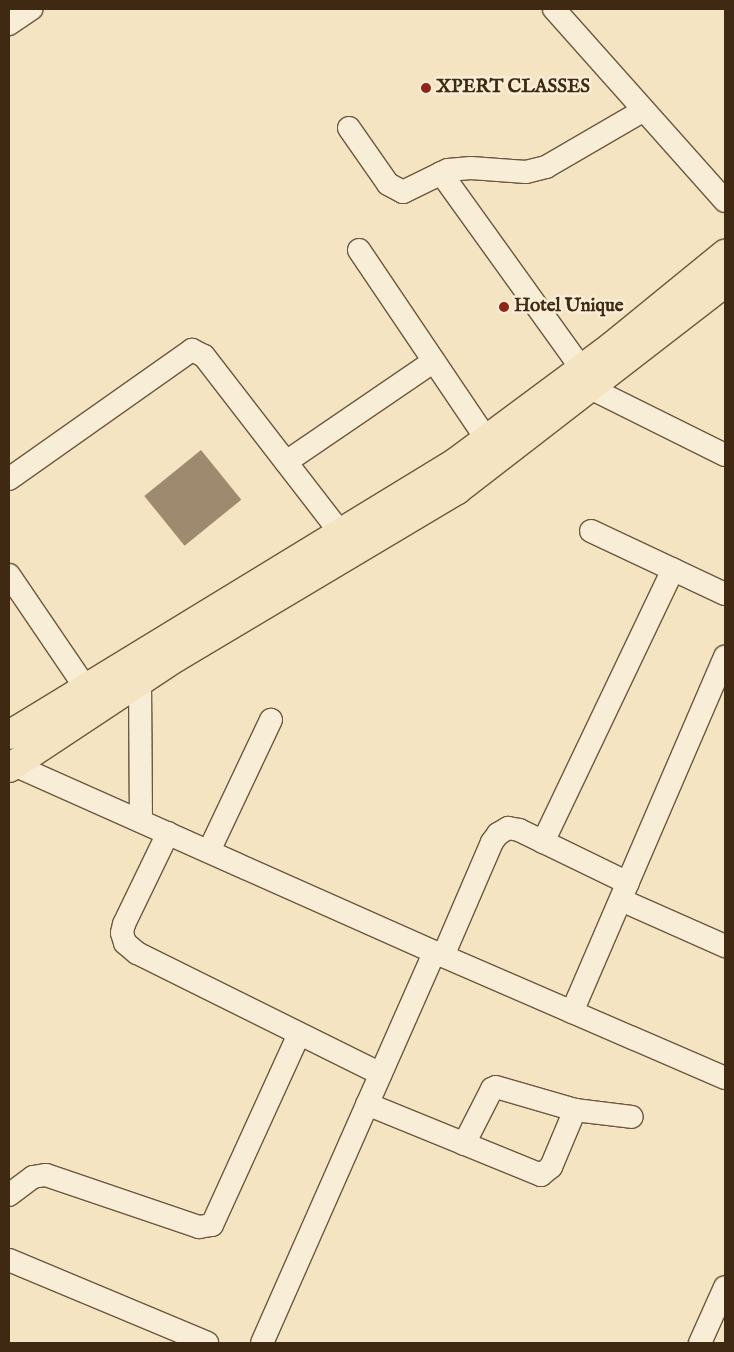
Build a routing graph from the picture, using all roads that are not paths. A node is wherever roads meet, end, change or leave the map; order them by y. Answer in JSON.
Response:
{"nodes":[{"id":1,"x":31,"y":9,"type":"edge"},
{"id":2,"x":554,"y":9,"type":"edge"},
{"id":3,"x":9,"y":24,"type":"edge"},
{"id":4,"x":644,"y":110,"type":"junction"},
{"id":5,"x":349,"y":128,"type":"dead end"},
{"id":6,"x":441,"y":173,"type":"junction"},
{"id":7,"x":725,"y":201,"type":"edge"},
{"id":8,"x":359,"y":250,"type":"dead end"},
{"id":9,"x":725,"y":254,"type":"edge"},
{"id":10,"x":725,"y":283,"type":"edge"},
{"id":11,"x":434,"y":361,"type":"junction"},
{"id":12,"x":579,"y":378,"type":"junction"},
{"id":13,"x":487,"y":440,"type":"junction"},
{"id":14,"x":725,"y":455,"type":"edge"},
{"id":15,"x":286,"y":462,"type":"junction"},
{"id":16,"x":9,"y":479,"type":"edge"},
{"id":17,"x":591,"y":531,"type":"dead end"},
{"id":18,"x":340,"y":532,"type":"junction"},
{"id":19,"x":673,"y":569,"type":"junction"},
{"id":20,"x":9,"y":574,"type":"edge"},
{"id":21,"x":725,"y":594,"type":"edge"},
{"id":22,"x":725,"y":656,"type":"edge"},
{"id":23,"x":140,"y":681,"type":"junction"},
{"id":24,"x":85,"y":687,"type":"junction"},
{"id":25,"x":718,"y":691,"type":"edge"},
{"id":26,"x":272,"y":720,"type":"dead end"},
{"id":27,"x":9,"y":735,"type":"edge"},
{"id":28,"x":12,"y":767,"type":"edge"},
{"id":29,"x":141,"y":821,"type":"junction"},
{"id":30,"x":168,"y":833,"type":"junction"},
{"id":31,"x":543,"y":842,"type":"junction"},
{"id":32,"x":209,"y":851,"type":"junction"},
{"id":33,"x":624,"y":891,"type":"junction"},
{"id":34,"x":725,"y":946,"type":"edge"},
{"id":35,"x":438,"y":955,"type":"junction"},
{"id":36,"x":572,"y":1012,"type":"junction"},
{"id":37,"x":299,"y":1034,"type":"junction"},
{"id":38,"x":381,"y":1074,"type":"junction"},
{"id":39,"x":725,"y":1078,"type":"edge"},
{"id":40,"x":367,"y":1104,"type":"junction"},
{"id":41,"x":575,"y":1110,"type":"junction"},
{"id":42,"x":632,"y":1117,"type":"dead end"},
{"id":43,"x":464,"y":1144,"type":"junction"},
{"id":44,"x":9,"y":1195,"type":"edge"},
{"id":45,"x":9,"y":1260,"type":"edge"},
{"id":46,"x":725,"y":1287,"type":"edge"},
{"id":47,"x":207,"y":1343,"type":"edge"},
{"id":48,"x":262,"y":1343,"type":"edge"},
{"id":49,"x":700,"y":1343,"type":"edge"}],
"edges":[{"from":1,"to":3,"type":"street"},
{"from":2,"to":4,"type":"street"},
{"from":4,"to":6,"type":"street"},
{"from":4,"to":7,"type":"street"},
{"from":5,"to":6,"type":"street"},
{"from":6,"to":12,"type":"street"},
{"from":8,"to":11,"type":"street"},
{"from":9,"to":12,"type":"main road"},
{"from":10,"to":12,"type":"main road"},
{"from":11,"to":13,"type":"street"},
{"from":11,"to":15,"type":"street"},
{"from":12,"to":13,"type":"main road"},
{"from":12,"to":14,"type":"street"},
{"from":12,"to":23,"type":"main road"},
{"from":13,"to":18,"type":"main road"},
{"from":15,"to":16,"type":"street"},
{"from":15,"to":18,"type":"street"},
{"from":17,"to":19,"type":"street"},
{"from":18,"to":24,"type":"main road"},
{"from":19,"to":21,"type":"street"},
{"from":19,"to":31,"type":"street"},
{"from":20,"to":24,"type":"street"},
{"from":22,"to":25,"type":"street"},
{"from":23,"to":28,"type":"main road"},
{"from":23,"to":29,"type":"street"},
{"from":24,"to":27,"type":"main road"},
{"from":25,"to":33,"type":"street"},
{"from":26,"to":32,"type":"street"},
{"from":28,"to":29,"type":"street"},
{"from":29,"to":30,"type":"street"},
{"from":30,"to":32,"type":"street"},
{"from":30,"to":37,"type":"street"},
{"from":31,"to":33,"type":"street"},
{"from":31,"to":35,"type":"street"},
{"from":32,"to":35,"type":"street"},
{"from":33,"to":34,"type":"street"},
{"from":33,"to":36,"type":"street"},
{"from":35,"to":36,"type":"street"},
{"from":35,"to":38,"type":"street"},
{"from":36,"to":39,"type":"street"},
{"from":37,"to":38,"type":"street"},
{"from":37,"to":44,"type":"street"},
{"from":38,"to":40,"type":"street"},
{"from":40,"to":43,"type":"street"},
{"from":40,"to":48,"type":"street"},
{"from":41,"to":42,"type":"street"},
{"from":41,"to":43,"type":"street"},
{"from":41,"to":43,"type":"street"},
{"from":45,"to":47,"type":"street"},
{"from":46,"to":49,"type":"street"}]}
